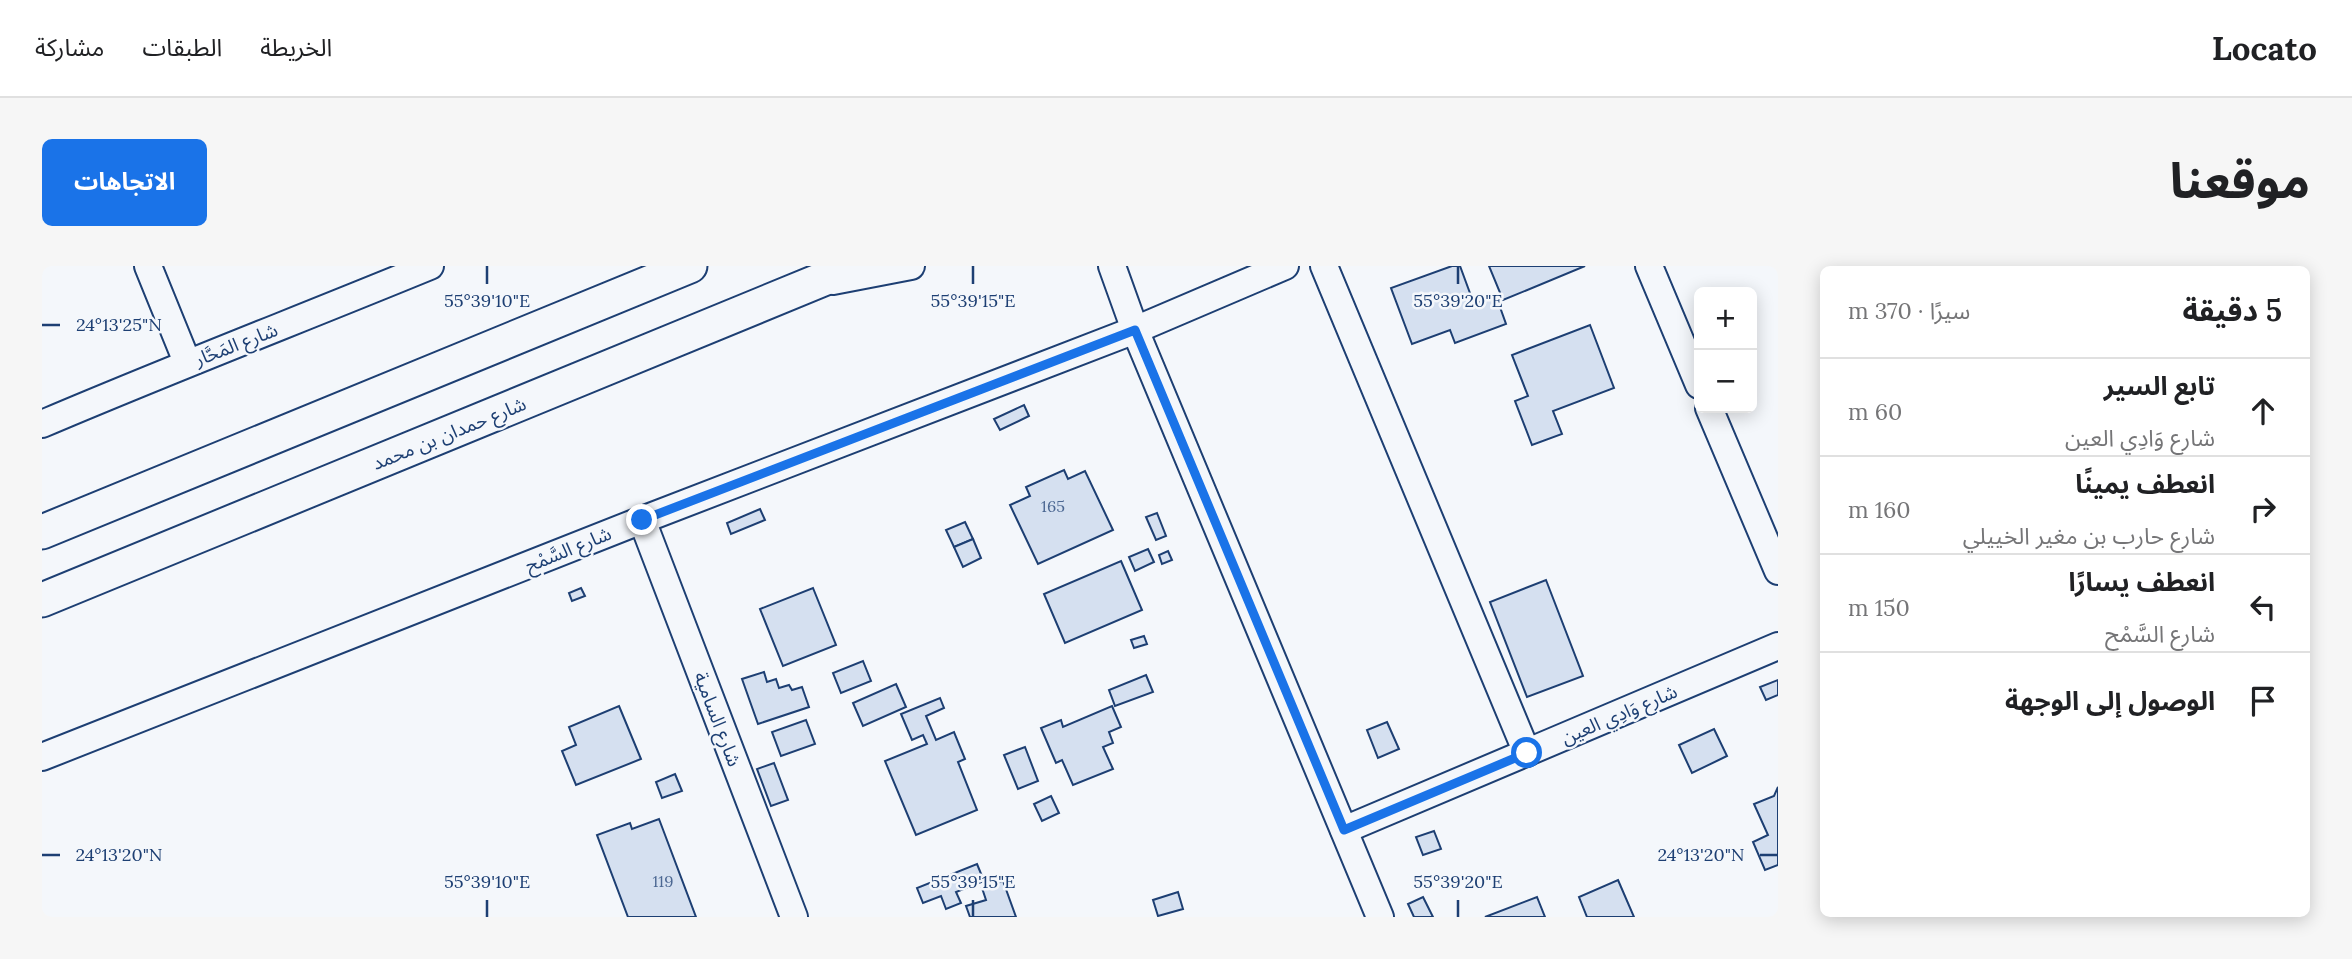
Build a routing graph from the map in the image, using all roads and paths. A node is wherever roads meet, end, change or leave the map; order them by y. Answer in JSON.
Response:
{"nodes":[{"id":1,"x":148,"y":266,"type":"edge"},
{"id":2,"x":430,"y":266,"type":"edge"},
{"id":3,"x":690,"y":266,"type":"edge"},
{"id":4,"x":855,"y":266,"type":"edge"},
{"id":5,"x":911,"y":266,"type":"edge"},
{"id":6,"x":1112,"y":266,"type":"edge"},
{"id":7,"x":1285,"y":266,"type":"edge"},
{"id":8,"x":1324,"y":266,"type":"edge"},
{"id":9,"x":1649,"y":266,"type":"edge"},
{"id":10,"x":814,"y":283,"type":"junction"},
{"id":11,"x":1135,"y":330,"type":"junction"},
{"id":12,"x":187,"y":362,"type":"junction"},
{"id":13,"x":1694,"y":373,"type":"edge"},
{"id":14,"x":1711,"y":413,"type":"edge"},
{"id":15,"x":42,"y":424,"type":"edge"},
{"id":16,"x":642,"y":520,"type":"junction"},
{"id":17,"x":42,"y":532,"type":"edge"},
{"id":18,"x":1778,"y":571,"type":"edge"},
{"id":19,"x":42,"y":600,"type":"edge"},
{"id":20,"x":1778,"y":646,"type":"edge"},
{"id":21,"x":1527,"y":753,"type":"junction"},
{"id":22,"x":42,"y":757,"type":"edge"},
{"id":23,"x":1344,"y":830,"type":"junction"},
{"id":24,"x":794,"y":917,"type":"edge"},
{"id":25,"x":1380,"y":917,"type":"edge"}],
"edges":[{"from":1,"to":12,"type":"street"},
{"from":2,"to":12,"type":"street","name":"شارع المَحَّار"},
{"from":3,"to":17,"type":"main road"},
{"from":4,"to":10,"type":"main road","name":"شارع حمدان بن محمد"},
{"from":5,"to":10,"type":"street"},
{"from":6,"to":11,"type":"street"},
{"from":7,"to":11,"type":"street","name":"شارع السَّمْح"},
{"from":8,"to":21,"type":"street"},
{"from":9,"to":13,"type":"street"},
{"from":10,"to":19,"type":"main road","name":"شارع حمدان بن محمد"},
{"from":11,"to":16,"type":"street","name":"شارع السَّمْح"},
{"from":11,"to":23,"type":"street"},
{"from":12,"to":15,"type":"street","name":"شارع المَحَّار"},
{"from":14,"to":18,"type":"street"},
{"from":16,"to":22,"type":"street","name":"شارع السَّمْح"},
{"from":16,"to":24,"type":"street","name":"شارع السامية"},
{"from":20,"to":21,"type":"street","name":"شارع وَادِي العين"},
{"from":21,"to":23,"type":"street","name":"شارع وَادِي العين"},
{"from":23,"to":25,"type":"street"}]}
